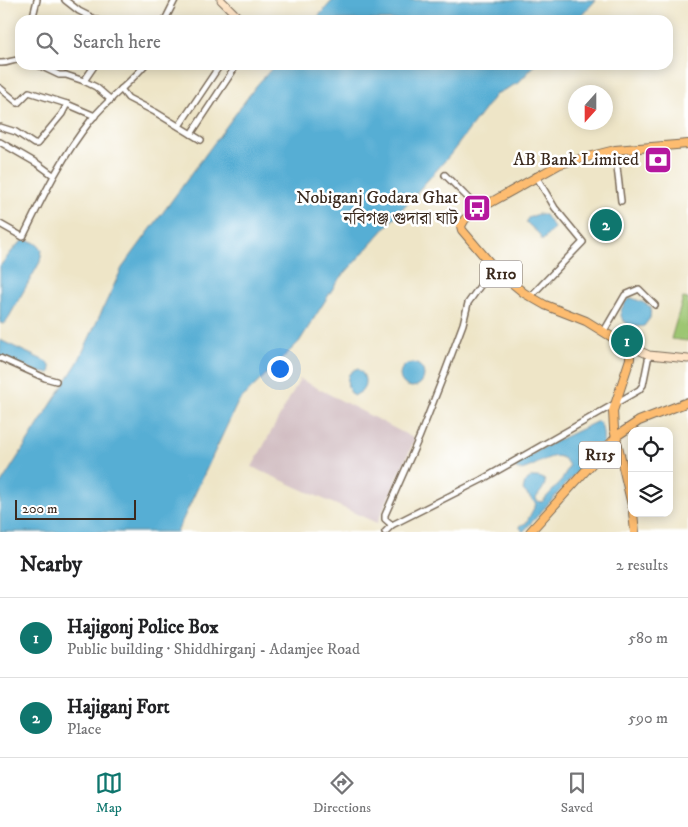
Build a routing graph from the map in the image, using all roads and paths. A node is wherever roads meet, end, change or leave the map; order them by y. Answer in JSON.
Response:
{"nodes":[{"id":1,"x":37,"y":0,"type":"edge"},
{"id":2,"x":65,"y":0,"type":"edge"},
{"id":3,"x":175,"y":0,"type":"edge"},
{"id":4,"x":221,"y":0,"type":"edge"},
{"id":5,"x":33,"y":15,"type":"edge"},
{"id":6,"x":87,"y":15,"type":"edge"},
{"id":7,"x":168,"y":15,"type":"edge"},
{"id":8,"x":235,"y":15,"type":"edge"},
{"id":9,"x":15,"y":60,"type":"edge"},
{"id":10,"x":0,"y":63,"type":"edge"},
{"id":11,"x":48,"y":70,"type":"edge"},
{"id":12,"x":92,"y":70,"type":"edge"},
{"id":13,"x":140,"y":70,"type":"edge"},
{"id":14,"x":217,"y":70,"type":"edge"},
{"id":15,"x":233,"y":70,"type":"edge"},
{"id":16,"x":84,"y":81,"type":"junction"},
{"id":17,"x":0,"y":88,"type":"edge"},
{"id":18,"x":121,"y":89,"type":"junction"},
{"id":19,"x":111,"y":100,"type":"junction"},
{"id":20,"x":67,"y":104,"type":"junction"},
{"id":21,"x":95,"y":116,"type":"junction"},
{"id":22,"x":179,"y":126,"type":"junction"},
{"id":23,"x":0,"y":127,"type":"edge"},
{"id":24,"x":190,"y":134,"type":"junction"},
{"id":25,"x":202,"y":140,"type":"dead end"},
{"id":26,"x":0,"y":142,"type":"edge"},
{"id":27,"x":688,"y":144,"type":"edge"},
{"id":28,"x":615,"y":150,"type":"junction"},
{"id":29,"x":53,"y":175,"type":"junction"},
{"id":30,"x":445,"y":175,"type":"dead end"},
{"id":31,"x":536,"y":176,"type":"junction"},
{"id":32,"x":621,"y":201,"type":"dead end"},
{"id":33,"x":479,"y":209,"type":"junction"},
{"id":34,"x":0,"y":224,"type":"edge"},
{"id":35,"x":496,"y":269,"type":"junction"},
{"id":36,"x":530,"y":297,"type":"junction"},
{"id":37,"x":655,"y":305,"type":"dead end"},
{"id":38,"x":604,"y":331,"type":"junction"},
{"id":39,"x":627,"y":345,"type":"junction"},
{"id":40,"x":649,"y":354,"type":"junction"},
{"id":41,"x":0,"y":358,"type":"edge"},
{"id":42,"x":688,"y":359,"type":"edge"},
{"id":43,"x":56,"y":381,"type":"dead end"},
{"id":44,"x":688,"y":402,"type":"edge"},
{"id":45,"x":614,"y":405,"type":"junction"},
{"id":46,"x":616,"y":438,"type":"junction"},
{"id":47,"x":628,"y":488,"type":"edge"},
{"id":48,"x":633,"y":517,"type":"edge"},
{"id":49,"x":392,"y":525,"type":"junction"},
{"id":50,"x":385,"y":532,"type":"edge"},
{"id":51,"x":530,"y":532,"type":"edge"},
{"id":52,"x":635,"y":532,"type":"edge"}],
"edges":[{"from":1,"to":5,"type":"street"},
{"from":2,"to":6,"type":"street"},
{"from":3,"to":7,"type":"street"},
{"from":4,"to":8,"type":"street"},
{"from":9,"to":10,"type":"street"},
{"from":11,"to":16,"type":"street"},
{"from":12,"to":16,"type":"street"},
{"from":13,"to":18,"type":"street"},
{"from":14,"to":22,"type":"street"},
{"from":15,"to":24,"type":"street"},
{"from":16,"to":19,"type":"street"},
{"from":17,"to":20,"type":"street"},
{"from":18,"to":19,"type":"street"},
{"from":18,"to":22,"type":"street"},
{"from":19,"to":21,"type":"street"},
{"from":20,"to":21,"type":"street"},
{"from":20,"to":23,"type":"street"},
{"from":21,"to":29,"type":"street"},
{"from":22,"to":24,"type":"street"},
{"from":24,"to":25,"type":"street"},
{"from":26,"to":29,"type":"street"},
{"from":27,"to":28,"type":"main road","number":"R110"},
{"from":28,"to":31,"type":"main road","number":"R110"},
{"from":28,"to":32,"type":"street"},
{"from":29,"to":34,"type":"street"},
{"from":30,"to":33,"type":"street"},
{"from":31,"to":33,"type":"main road","number":"R110"},
{"from":31,"to":36,"type":"street"},
{"from":33,"to":35,"type":"main road","number":"R110"},
{"from":35,"to":36,"type":"main road","number":"R110"},
{"from":35,"to":49,"type":"street"},
{"from":36,"to":38,"type":"main road","number":"R110"},
{"from":37,"to":38,"type":"street"},
{"from":38,"to":39,"type":"main road","number":"R110"},
{"from":39,"to":40,"type":"street"},
{"from":39,"to":45,"type":"main road"},
{"from":40,"to":42,"type":"street"},
{"from":40,"to":45,"type":"street"},
{"from":41,"to":43,"type":"street"},
{"from":44,"to":46,"type":"main road","number":"R115"},
{"from":45,"to":46,"type":"main road"},
{"from":45,"to":49,"type":"street"},
{"from":46,"to":47,"type":"main road"},
{"from":46,"to":51,"type":"main road","number":"R115"},
{"from":48,"to":52,"type":"main road"},
{"from":49,"to":50,"type":"street"}]}
